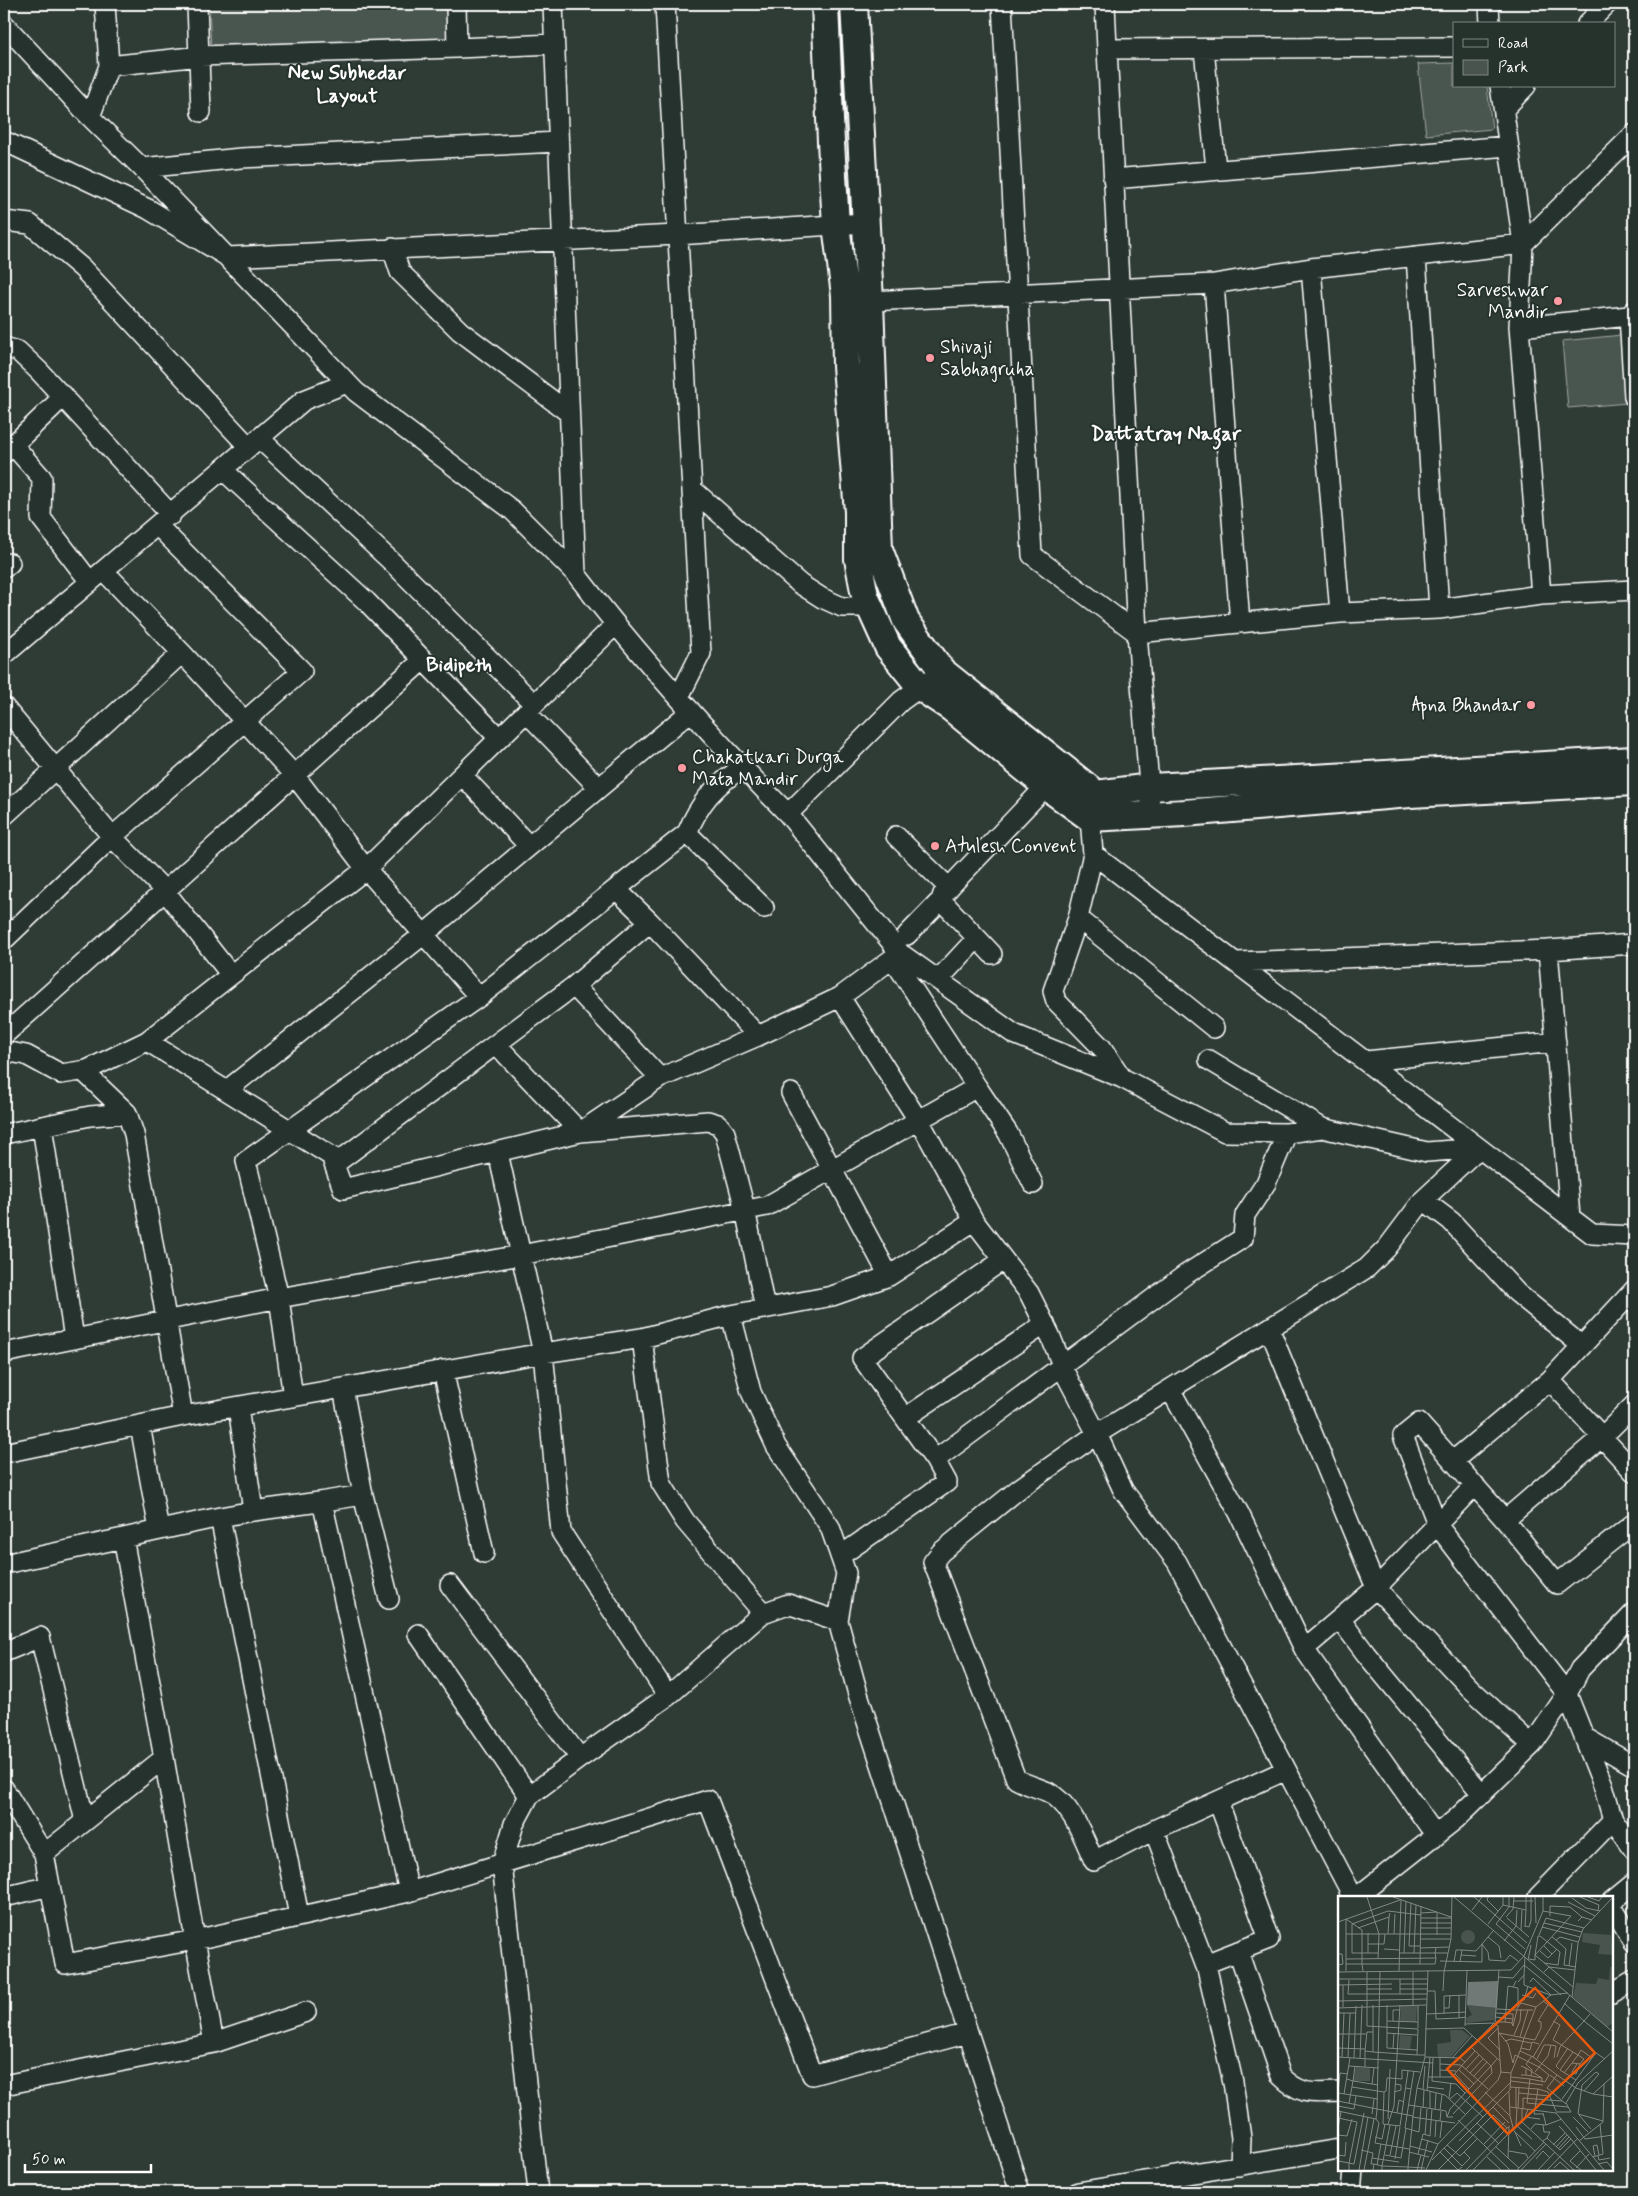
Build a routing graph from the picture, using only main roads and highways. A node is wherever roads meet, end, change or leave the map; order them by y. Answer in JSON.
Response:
{"nodes":[{"id":1,"x":825,"y":4,"type":"edge"},
{"id":2,"x":854,"y":4,"type":"edge"},
{"id":3,"x":1634,"y":760,"type":"edge"},
{"id":4,"x":1634,"y":782,"type":"edge"},
{"id":5,"x":1093,"y":806,"type":"junction"}],
"edges":[{"from":1,"to":5,"type":"main road"},
{"from":2,"to":5,"type":"main road"},
{"from":3,"to":5,"type":"main road"},
{"from":4,"to":5,"type":"main road"}]}
